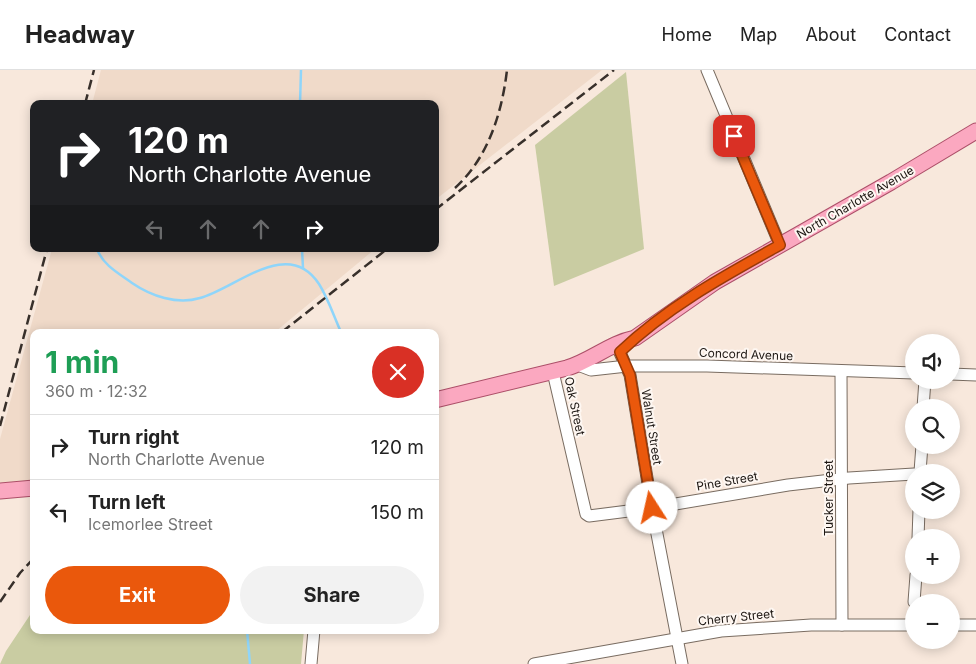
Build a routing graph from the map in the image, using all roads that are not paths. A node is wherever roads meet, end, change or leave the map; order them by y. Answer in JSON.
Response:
{"nodes":[{"id":1,"x":707,"y":70,"type":"edge"},
{"id":2,"x":976,"y":131,"type":"edge"},
{"id":3,"x":780,"y":245,"type":"junction"},
{"id":4,"x":618,"y":348,"type":"junction"},
{"id":5,"x":578,"y":365,"type":"junction"},
{"id":6,"x":627,"y":366,"type":"junction"},
{"id":7,"x":842,"y":371,"type":"junction"},
{"id":8,"x":553,"y":372,"type":"junction"},
{"id":9,"x":905,"y":373,"type":"edge"},
{"id":10,"x":960,"y":374,"type":"edge"},
{"id":11,"x":976,"y":375,"type":"edge"},
{"id":12,"x":439,"y":399,"type":"edge"},
{"id":13,"x":569,"y":447,"type":"joint"},
{"id":14,"x":905,"y":475,"type":"edge"},
{"id":15,"x":842,"y":479,"type":"junction"},
{"id":16,"x":30,"y":488,"type":"edge"},
{"id":17,"x":0,"y":491,"type":"edge"},
{"id":18,"x":652,"y":508,"type":"junction"},
{"id":19,"x":842,"y":625,"type":"junction"},
{"id":20,"x":905,"y":625,"type":"edge"},
{"id":21,"x":960,"y":625,"type":"edge"},
{"id":22,"x":976,"y":625,"type":"edge"},
{"id":23,"x":314,"y":634,"type":"edge"},
{"id":24,"x":676,"y":640,"type":"junction"},
{"id":25,"x":310,"y":664,"type":"edge"},
{"id":26,"x":534,"y":664,"type":"edge"},
{"id":27,"x":682,"y":664,"type":"edge"}],
"edges":[{"from":1,"to":3,"type":"street"},
{"from":2,"to":3,"type":"main road","name":"North Charlotte Avenue"},
{"from":3,"to":4,"type":"main road","name":"North Charlotte Avenue"},
{"from":4,"to":5,"type":"main road"},
{"from":4,"to":6,"type":"street","name":"Walnut Street"},
{"from":5,"to":6,"type":"street","name":"Concord Avenue"},
{"from":5,"to":8,"type":"main road"},
{"from":6,"to":7,"type":"street","name":"Concord Avenue"},
{"from":6,"to":18,"type":"street","name":"Walnut Street"},
{"from":7,"to":9,"type":"street","name":"Concord Avenue"},
{"from":7,"to":15,"type":"street","name":"Tucker Street"},
{"from":8,"to":12,"type":"main road"},
{"from":8,"to":13,"type":"street","name":"Oak Street"},
{"from":10,"to":11,"type":"street"},
{"from":13,"to":18,"type":"street","name":"Pine Street"},
{"from":14,"to":15,"type":"street","name":"Pine Street"},
{"from":15,"to":18,"type":"street","name":"Pine Street"},
{"from":15,"to":19,"type":"street","name":"Tucker Street"},
{"from":16,"to":17,"type":"main road"},
{"from":18,"to":24,"type":"street","name":"Walnut Street"},
{"from":19,"to":20,"type":"street","name":"Cherry Street"},
{"from":19,"to":24,"type":"street","name":"Cherry Street"},
{"from":21,"to":22,"type":"street"},
{"from":23,"to":25,"type":"street"},
{"from":24,"to":26,"type":"street","name":"Cherry Street"},
{"from":24,"to":27,"type":"street","name":"Walnut Street"}]}
